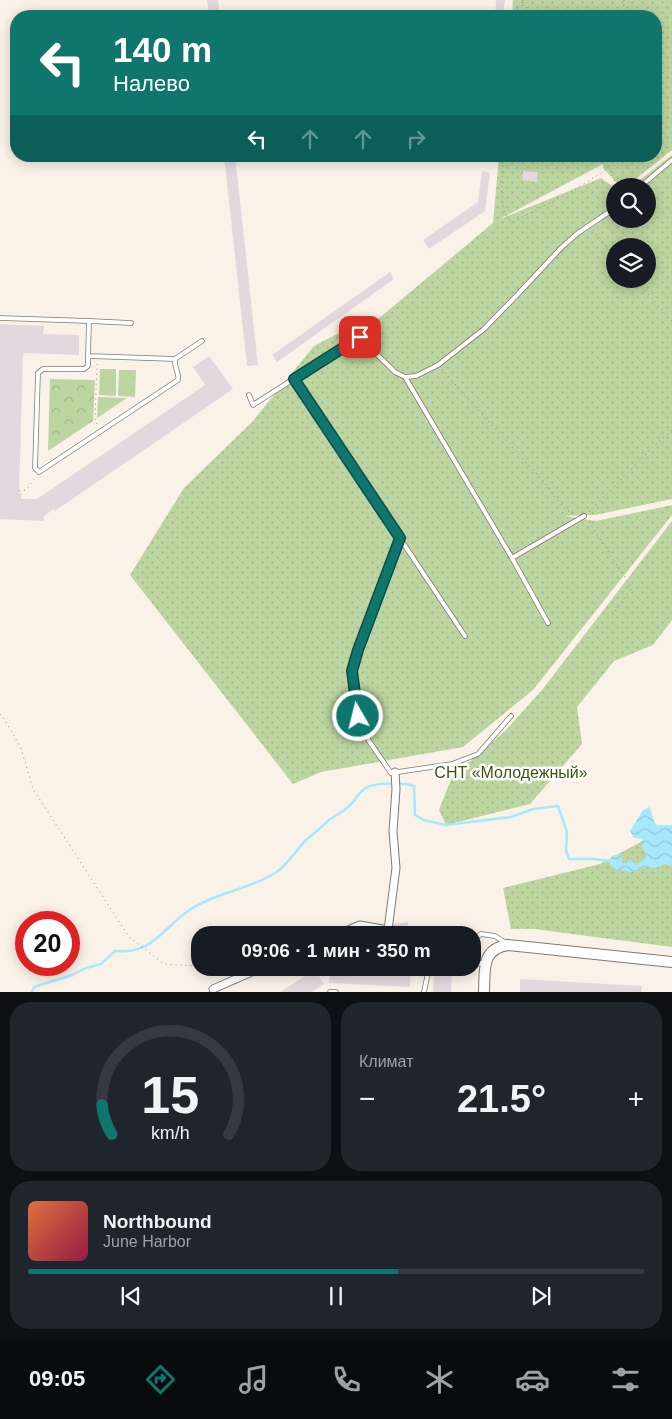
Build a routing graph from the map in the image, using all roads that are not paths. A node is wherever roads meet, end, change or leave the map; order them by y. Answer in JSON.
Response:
{"nodes":[{"id":1,"x":672,"y":160,"type":"edge"},
{"id":2,"x":651,"y":178,"type":"edge"},
{"id":3,"x":606,"y":214,"type":"edge"},
{"id":4,"x":0,"y":318,"type":"edge"},
{"id":5,"x":89,"y":321,"type":"junction"},
{"id":6,"x":131,"y":322,"type":"dead end"},
{"id":7,"x":202,"y":342,"type":"dead end"},
{"id":8,"x":88,"y":356,"type":"junction"},
{"id":9,"x":175,"y":360,"type":"junction"},
{"id":10,"x":405,"y":377,"type":"junction"},
{"id":11,"x":294,"y":379,"type":"junction"},
{"id":12,"x":249,"y":395,"type":"dead end"},
{"id":13,"x":584,"y":516,"type":"road end"},
{"id":14,"x":400,"y":538,"type":"junction"},
{"id":15,"x":512,"y":558,"type":"junction"},
{"id":16,"x":548,"y":623,"type":"dead end"},
{"id":17,"x":465,"y":636,"type":"dead end"},
{"id":18,"x":511,"y":716,"type":"dead end"},
{"id":19,"x":396,"y":775,"type":"junction"},
{"id":20,"x":389,"y":926,"type":"edge"},
{"id":21,"x":481,"y":934,"type":"edge"},
{"id":22,"x":508,"y":945,"type":"junction"},
{"id":23,"x":672,"y":962,"type":"edge"},
{"id":24,"x":481,"y":963,"type":"edge"},
{"id":25,"x":485,"y":963,"type":"junction"},
{"id":26,"x":242,"y":976,"type":"edge"},
{"id":27,"x":427,"y":976,"type":"edge"},
{"id":28,"x":213,"y":989,"type":"dead end"},
{"id":29,"x":330,"y":992,"type":"edge"},
{"id":30,"x":336,"y":992,"type":"edge"},
{"id":31,"x":424,"y":992,"type":"edge"},
{"id":32,"x":484,"y":992,"type":"edge"}],
"edges":[{"from":1,"to":2,"type":"lane"},
{"from":3,"to":10,"type":"lane"},
{"from":4,"to":5,"type":"lane"},
{"from":5,"to":6,"type":"lane"},
{"from":5,"to":8,"type":"lane"},
{"from":7,"to":9,"type":"lane"},
{"from":8,"to":9,"type":"lane"},
{"from":8,"to":9,"type":"lane"},
{"from":10,"to":11,"type":"lane"},
{"from":10,"to":15,"type":"lane"},
{"from":11,"to":12,"type":"lane"},
{"from":11,"to":14,"type":"lane"},
{"from":13,"to":15,"type":"lane"},
{"from":14,"to":17,"type":"lane"},
{"from":14,"to":19,"type":"lane"},
{"from":15,"to":16,"type":"lane"},
{"from":18,"to":19,"type":"lane"},
{"from":19,"to":20,"type":"street"},
{"from":21,"to":22,"type":"lane"},
{"from":22,"to":23,"type":"street"},
{"from":22,"to":25,"type":"street"},
{"from":24,"to":25,"type":"lane"},
{"from":25,"to":32,"type":"street"},
{"from":26,"to":28,"type":"street"},
{"from":27,"to":31,"type":"lane"},
{"from":29,"to":30,"type":"lane"}]}
